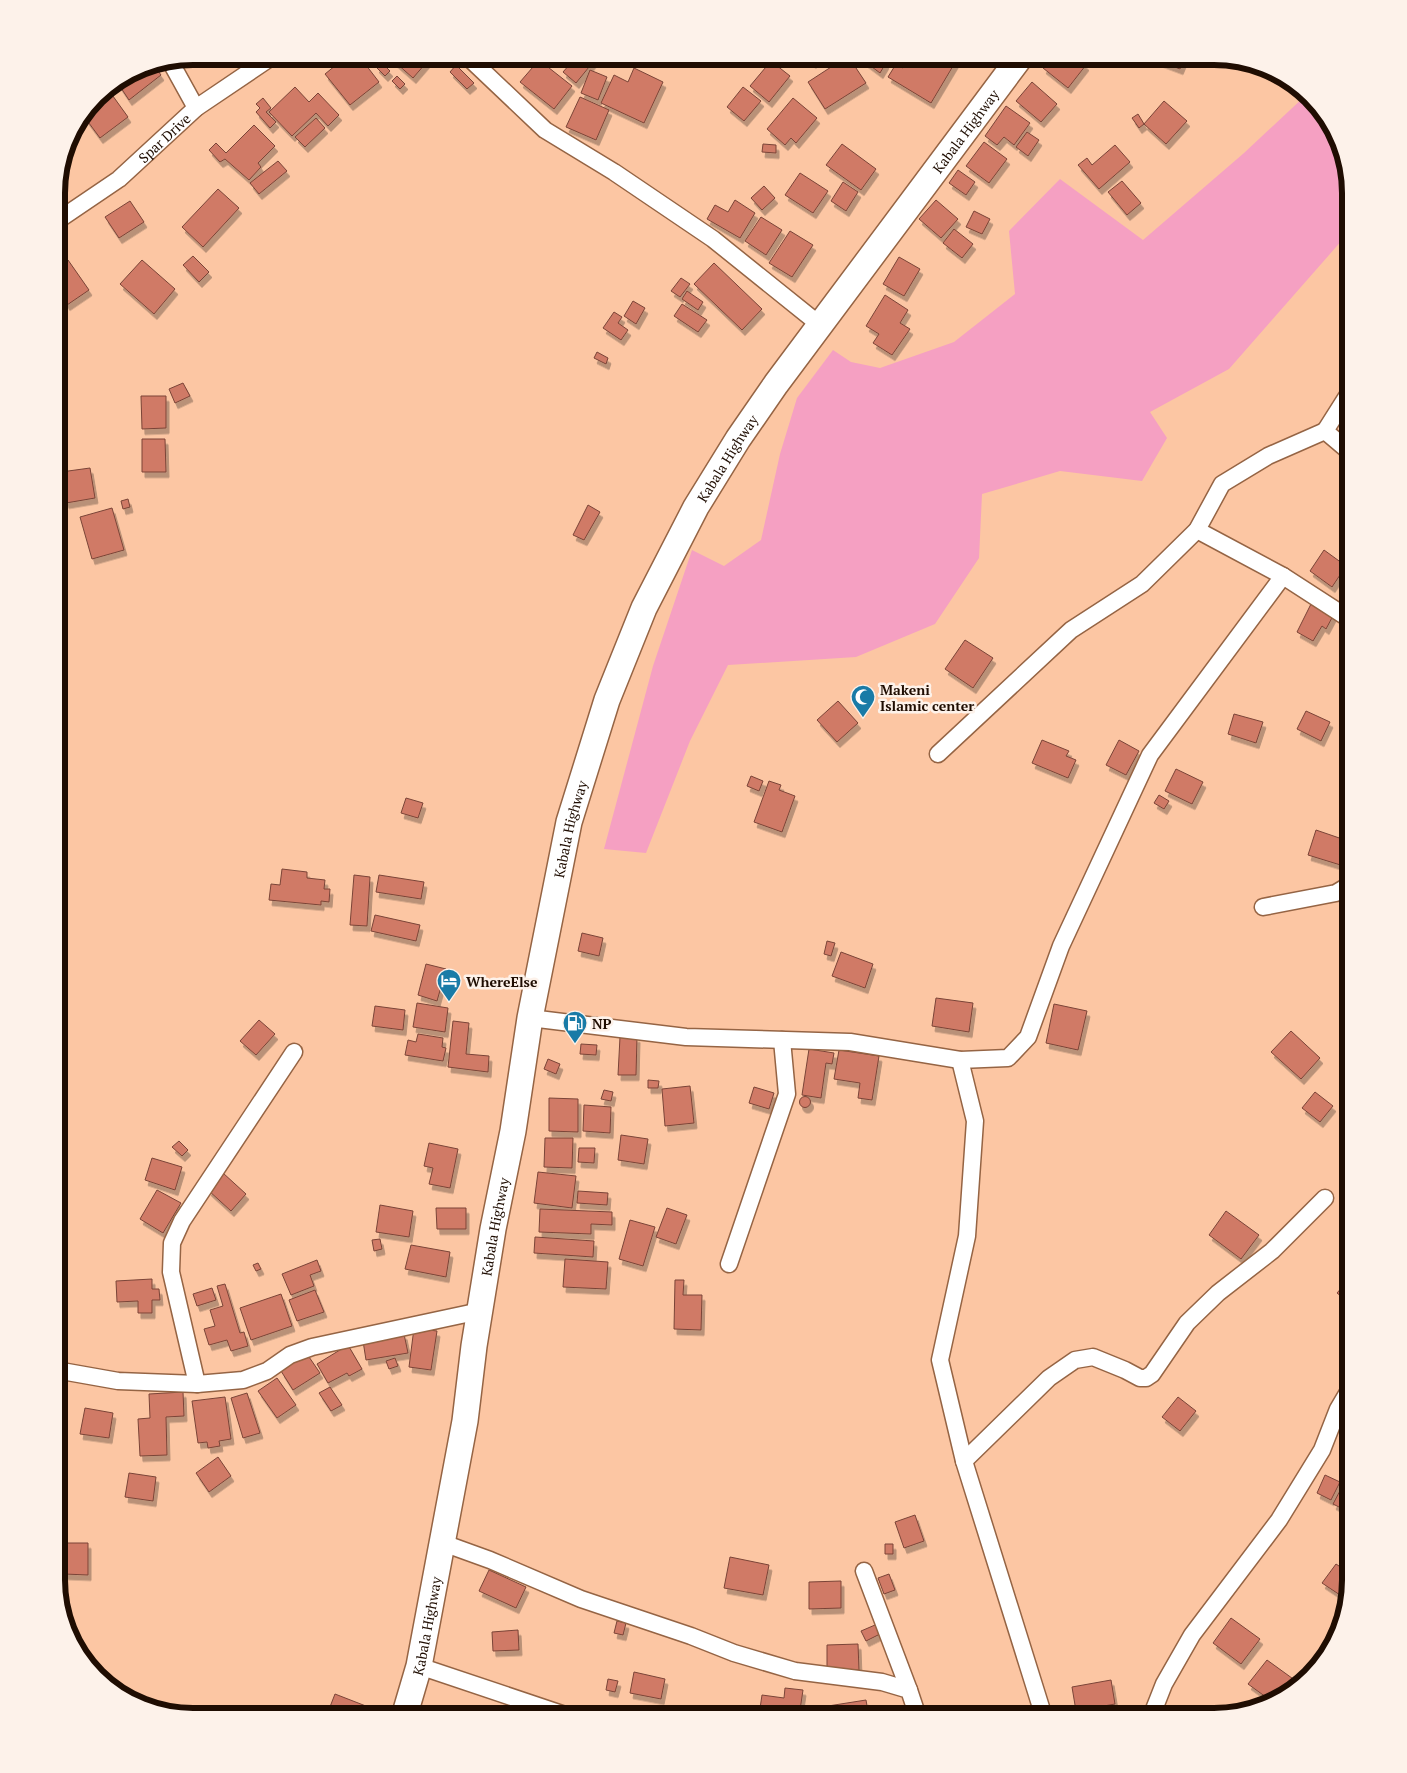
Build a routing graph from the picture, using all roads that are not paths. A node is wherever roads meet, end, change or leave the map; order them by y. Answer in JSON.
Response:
{"nodes":[{"id":1,"x":260,"y":65,"type":"edge"},
{"id":2,"x":476,"y":65,"type":"edge"},
{"id":3,"x":1014,"y":65,"type":"edge"},
{"id":4,"x":173,"y":66,"type":"edge"},
{"id":5,"x":196,"y":108,"type":"junction"},
{"id":6,"x":65,"y":215,"type":"edge"},
{"id":7,"x":820,"y":325,"type":"junction"},
{"id":8,"x":1342,"y":404,"type":"edge"},
{"id":9,"x":1325,"y":431,"type":"junction"},
{"id":10,"x":1342,"y":445,"type":"edge"},
{"id":11,"x":1197,"y":530,"type":"junction"},
{"id":12,"x":1283,"y":576,"type":"junction"},
{"id":13,"x":1342,"y":614,"type":"edge"},
{"id":14,"x":938,"y":754,"type":"dead end"},
{"id":15,"x":1342,"y":889,"type":"edge"},
{"id":16,"x":1263,"y":906,"type":"dead end"},
{"id":17,"x":530,"y":1018,"type":"junction"},
{"id":18,"x":782,"y":1040,"type":"junction"},
{"id":19,"x":294,"y":1052,"type":"dead end"},
{"id":20,"x":960,"y":1060,"type":"junction"},
{"id":21,"x":1326,"y":1198,"type":"dead end"},
{"id":22,"x":729,"y":1264,"type":"dead end"},
{"id":23,"x":480,"y":1311,"type":"junction"},
{"id":24,"x":65,"y":1372,"type":"edge"},
{"id":25,"x":197,"y":1384,"type":"junction"},
{"id":26,"x":1342,"y":1402,"type":"edge"},
{"id":27,"x":964,"y":1462,"type":"junction"},
{"id":28,"x":443,"y":1543,"type":"junction"},
{"id":29,"x":864,"y":1571,"type":"dead end"},
{"id":30,"x":419,"y":1666,"type":"junction"},
{"id":31,"x":909,"y":1690,"type":"junction"},
{"id":32,"x":407,"y":1708,"type":"edge"},
{"id":33,"x":544,"y":1708,"type":"edge"},
{"id":34,"x":915,"y":1708,"type":"edge"},
{"id":35,"x":1041,"y":1708,"type":"edge"},
{"id":36,"x":1155,"y":1708,"type":"edge"}],
"edges":[{"from":1,"to":5,"type":"street","name":"Spar Drive"},
{"from":2,"to":7,"type":"street"},
{"from":3,"to":7,"type":"main road","name":"Kabala Highway"},
{"from":4,"to":5,"type":"street"},
{"from":5,"to":6,"type":"street","name":"Spar Drive"},
{"from":7,"to":17,"type":"main road","name":"Kabala Highway"},
{"from":8,"to":9,"type":"street"},
{"from":9,"to":10,"type":"street"},
{"from":9,"to":11,"type":"street"},
{"from":11,"to":12,"type":"street"},
{"from":11,"to":14,"type":"street"},
{"from":12,"to":13,"type":"street"},
{"from":12,"to":20,"type":"street"},
{"from":15,"to":16,"type":"street"},
{"from":17,"to":18,"type":"street"},
{"from":17,"to":23,"type":"main road","name":"Kabala Highway"},
{"from":18,"to":20,"type":"street"},
{"from":18,"to":22,"type":"street"},
{"from":19,"to":25,"type":"street"},
{"from":20,"to":27,"type":"street"},
{"from":21,"to":27,"type":"street"},
{"from":23,"to":25,"type":"street"},
{"from":23,"to":28,"type":"main road","name":"Kabala Highway"},
{"from":24,"to":25,"type":"street"},
{"from":26,"to":36,"type":"street"},
{"from":27,"to":35,"type":"street"},
{"from":28,"to":30,"type":"main road","name":"Kabala Highway"},
{"from":28,"to":31,"type":"street"},
{"from":29,"to":31,"type":"street"},
{"from":30,"to":32,"type":"main road","name":"Kabala Highway"},
{"from":30,"to":33,"type":"street"},
{"from":31,"to":34,"type":"street"}]}
